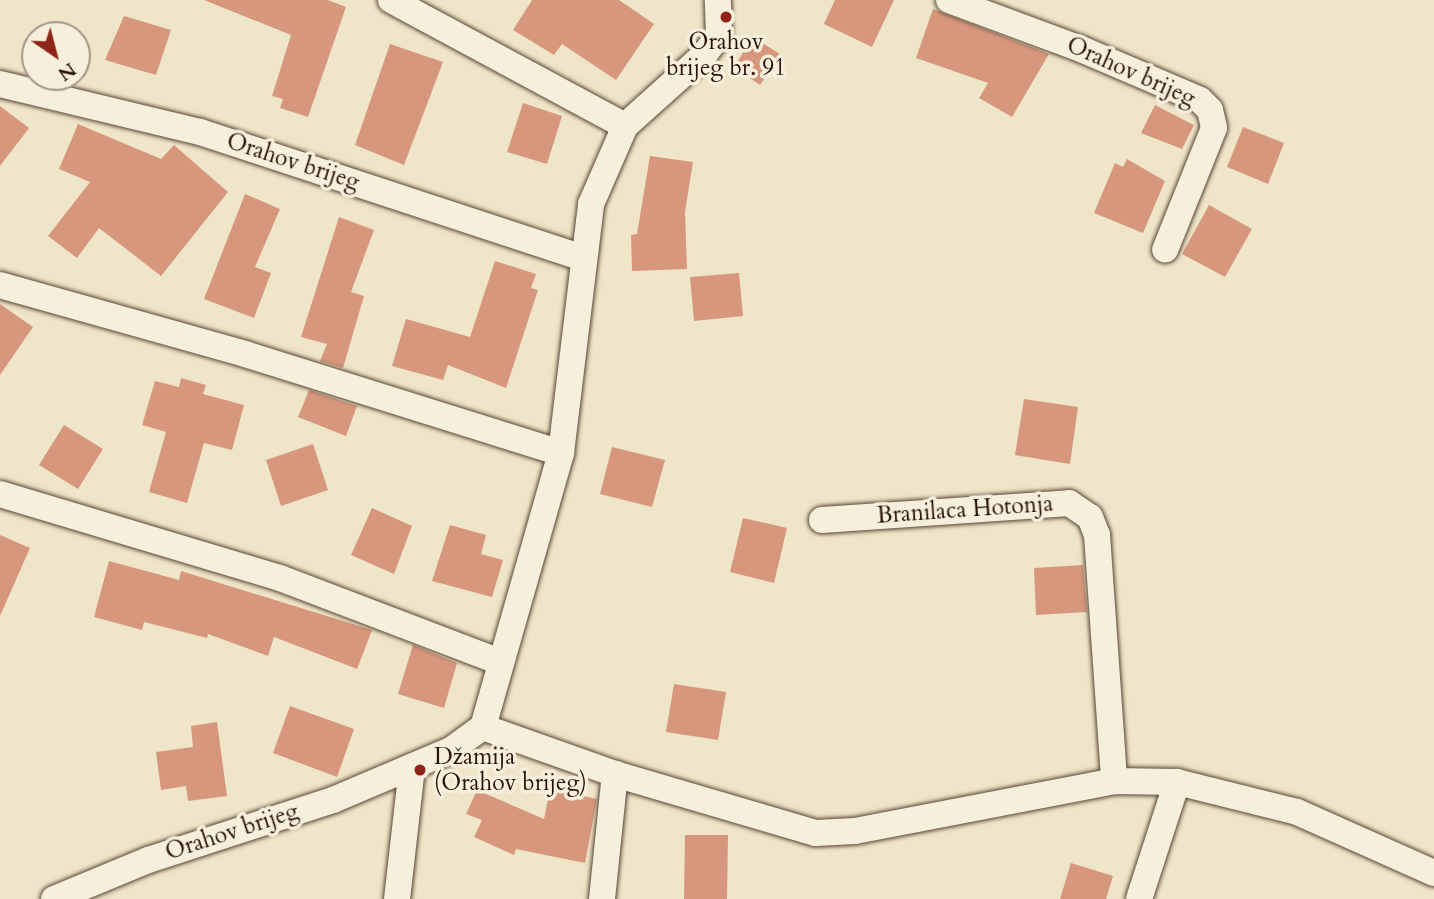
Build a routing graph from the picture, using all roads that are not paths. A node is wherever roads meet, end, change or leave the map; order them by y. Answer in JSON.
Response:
{"nodes":[{"id":1,"x":391,"y":0,"type":"edge"},
{"id":2,"x":718,"y":0,"type":"edge"},
{"id":3,"x":949,"y":0,"type":"edge"},
{"id":4,"x":0,"y":84,"type":"edge"},
{"id":5,"x":625,"y":127,"type":"junction"},
{"id":6,"x":1164,"y":250,"type":"dead end"},
{"id":7,"x":581,"y":257,"type":"junction"},
{"id":8,"x":0,"y":285,"type":"edge"},
{"id":9,"x":561,"y":453,"type":"junction"},
{"id":10,"x":0,"y":494,"type":"edge"},
{"id":11,"x":822,"y":520,"type":"dead end"},
{"id":12,"x":500,"y":662,"type":"junction"},
{"id":13,"x":483,"y":727,"type":"junction"},
{"id":14,"x":412,"y":767,"type":"junction"},
{"id":15,"x":615,"y":774,"type":"junction"},
{"id":16,"x":1114,"y":781,"type":"junction"},
{"id":17,"x":1177,"y":782,"type":"junction"},
{"id":18,"x":1434,"y":873,"type":"edge"},
{"id":19,"x":54,"y":899,"type":"edge"},
{"id":20,"x":397,"y":899,"type":"edge"},
{"id":21,"x":601,"y":899,"type":"edge"},
{"id":22,"x":1139,"y":899,"type":"edge"}],
"edges":[{"from":1,"to":5,"type":"street"},
{"from":2,"to":5,"type":"street"},
{"from":3,"to":6,"type":"street","name":"Orahov brijeg"},
{"from":4,"to":7,"type":"street","name":"Orahov brijeg"},
{"from":5,"to":7,"type":"street"},
{"from":7,"to":9,"type":"street"},
{"from":8,"to":9,"type":"street"},
{"from":9,"to":12,"type":"street"},
{"from":10,"to":12,"type":"street"},
{"from":11,"to":16,"type":"street","name":"Branilaca Hotonja"},
{"from":12,"to":13,"type":"street"},
{"from":13,"to":14,"type":"street","name":"Orahov brijeg"},
{"from":13,"to":15,"type":"street"},
{"from":14,"to":19,"type":"street","name":"Orahov brijeg"},
{"from":14,"to":20,"type":"street"},
{"from":15,"to":16,"type":"street"},
{"from":15,"to":21,"type":"street"},
{"from":16,"to":17,"type":"street"},
{"from":17,"to":18,"type":"street"},
{"from":17,"to":22,"type":"street"}]}
